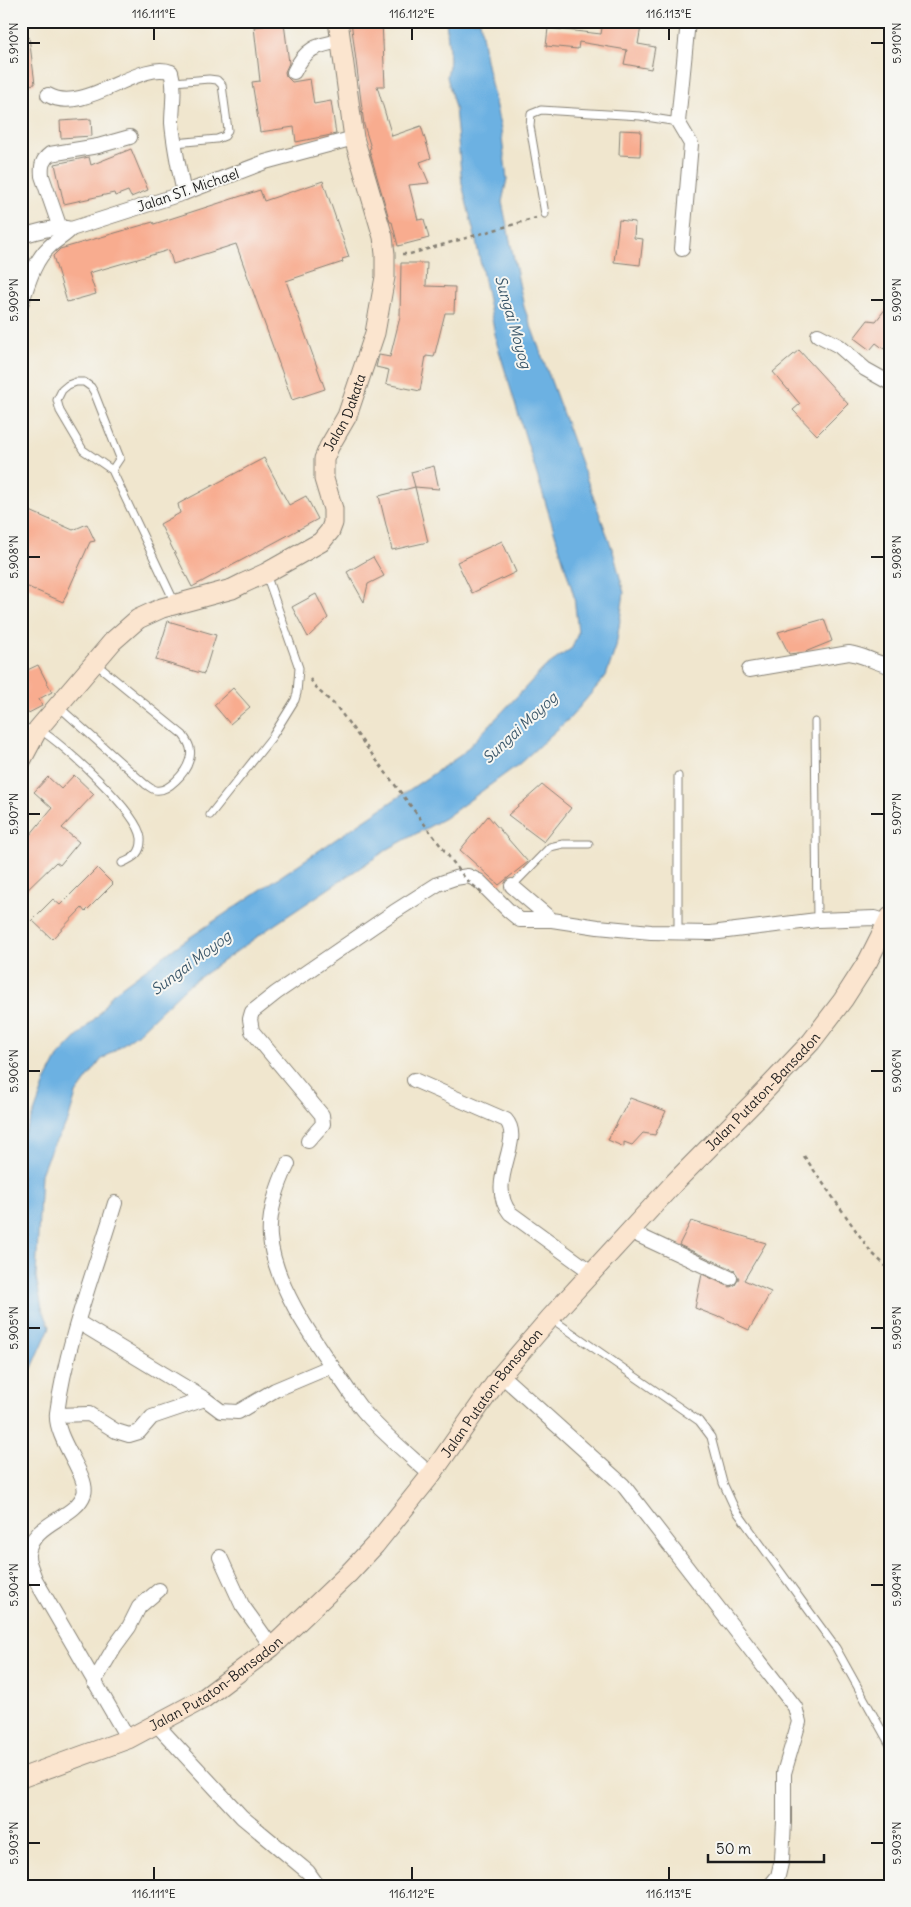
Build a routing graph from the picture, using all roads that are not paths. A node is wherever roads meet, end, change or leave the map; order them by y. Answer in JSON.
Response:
{"nodes":[{"id":1,"x":338,"y":21,"type":"edge"},
{"id":2,"x":688,"y":21,"type":"edge"},
{"id":3,"x":340,"y":41,"type":"junction"},
{"id":4,"x":294,"y":72,"type":"dead end"},
{"id":5,"x":174,"y":82,"type":"junction"},
{"id":6,"x":48,"y":95,"type":"dead end"},
{"id":7,"x":678,"y":122,"type":"junction"},
{"id":8,"x":130,"y":137,"type":"dead end"},
{"id":9,"x":354,"y":138,"type":"junction"},
{"id":10,"x":175,"y":143,"type":"junction"},
{"id":11,"x":184,"y":193,"type":"junction"},
{"id":12,"x":545,"y":214,"type":"dead end"},
{"id":13,"x":65,"y":228,"type":"junction"},
{"id":14,"x":21,"y":236,"type":"edge"},
{"id":15,"x":682,"y":250,"type":"dead end"},
{"id":16,"x":21,"y":304,"type":"edge"},
{"id":17,"x":818,"y":335,"type":"dead end"},
{"id":18,"x":890,"y":383,"type":"edge"},
{"id":19,"x":112,"y":470,"type":"junction"},
{"id":20,"x":266,"y":574,"type":"junction"},
{"id":21,"x":175,"y":604,"type":"junction"},
{"id":22,"x":94,"y":662,"type":"junction"},
{"id":23,"x":890,"y":666,"type":"edge"},
{"id":24,"x":749,"y":670,"type":"dead end"},
{"id":25,"x":58,"y":705,"type":"junction"},
{"id":26,"x":815,"y":722,"type":"dead end"},
{"id":27,"x":30,"y":729,"type":"edge"},
{"id":28,"x":21,"y":761,"type":"edge"},
{"id":29,"x":678,"y":776,"type":"dead end"},
{"id":30,"x":210,"y":815,"type":"dead end"},
{"id":31,"x":590,"y":844,"type":"dead end"},
{"id":32,"x":122,"y":864,"type":"dead end"},
{"id":33,"x":512,"y":886,"type":"joint"},
{"id":34,"x":889,"y":919,"type":"edge"},
{"id":35,"x":552,"y":920,"type":"junction"},
{"id":36,"x":817,"y":920,"type":"junction"},
{"id":37,"x":678,"y":932,"type":"junction"},
{"id":38,"x":414,"y":1080,"type":"dead end"},
{"id":39,"x":308,"y":1141,"type":"dead end"},
{"id":40,"x":288,"y":1164,"type":"dead end"},
{"id":41,"x":115,"y":1203,"type":"dead end"},
{"id":42,"x":629,"y":1231,"type":"junction"},
{"id":43,"x":590,"y":1272,"type":"junction"},
{"id":44,"x":730,"y":1278,"type":"dead end"},
{"id":45,"x":550,"y":1318,"type":"junction"},
{"id":46,"x":78,"y":1322,"type":"junction"},
{"id":47,"x":332,"y":1366,"type":"junction"},
{"id":48,"x":502,"y":1375,"type":"junction"},
{"id":49,"x":205,"y":1399,"type":"junction"},
{"id":50,"x":57,"y":1415,"type":"junction"},
{"id":51,"x":431,"y":1475,"type":"junction"},
{"id":52,"x":220,"y":1557,"type":"dead end"},
{"id":53,"x":159,"y":1590,"type":"dead end"},
{"id":54,"x":272,"y":1647,"type":"junction"},
{"id":55,"x":94,"y":1682,"type":"junction"},
{"id":56,"x":157,"y":1725,"type":"junction"},
{"id":57,"x":128,"y":1739,"type":"junction"},
{"id":58,"x":890,"y":1745,"type":"edge"},
{"id":59,"x":21,"y":1778,"type":"edge"},
{"id":60,"x":318,"y":1886,"type":"edge"},
{"id":61,"x":770,"y":1886,"type":"edge"}],
"edges":[{"from":1,"to":3,"type":"street","name":"Jalan Dakata"},
{"from":2,"to":7,"type":"street"},
{"from":3,"to":4,"type":"street"},
{"from":3,"to":9,"type":"street","name":"Jalan Dakata"},
{"from":5,"to":6,"type":"street"},
{"from":5,"to":10,"type":"street"},
{"from":5,"to":10,"type":"lane"},
{"from":7,"to":12,"type":"lane"},
{"from":7,"to":15,"type":"street"},
{"from":8,"to":13,"type":"street"},
{"from":9,"to":11,"type":"street","name":"Jalan ST. Michael"},
{"from":9,"to":20,"type":"street","name":"Jalan Dakata"},
{"from":10,"to":11,"type":"street"},
{"from":11,"to":13,"type":"street","name":"Jalan ST. Michael"},
{"from":13,"to":14,"type":"street","name":"Jalan ST. Michael"},
{"from":13,"to":16,"type":"street"},
{"from":17,"to":18,"type":"street"},
{"from":19,"to":19,"type":"lane"},
{"from":19,"to":21,"type":"lane"},
{"from":20,"to":21,"type":"street","name":"Jalan Dakata"},
{"from":20,"to":30,"type":"lane"},
{"from":21,"to":22,"type":"street","name":"Jalan Dakata"},
{"from":22,"to":25,"type":"street","name":"Jalan Dakata"},
{"from":22,"to":25,"type":"lane"},
{"from":23,"to":24,"type":"street"},
{"from":25,"to":27,"type":"street","name":"Jalan Dakata"},
{"from":26,"to":36,"type":"lane"},
{"from":27,"to":28,"type":"street","name":"Jalan Dakata"},
{"from":27,"to":32,"type":"lane"},
{"from":29,"to":37,"type":"lane"},
{"from":31,"to":33,"type":"lane"},
{"from":33,"to":35,"type":"street"},
{"from":34,"to":36,"type":"street"},
{"from":34,"to":42,"type":"street","name":"Jalan Putaton-Bansadon"},
{"from":35,"to":37,"type":"street"},
{"from":35,"to":39,"type":"street"},
{"from":36,"to":37,"type":"street"},
{"from":38,"to":43,"type":"street"},
{"from":40,"to":47,"type":"street"},
{"from":41,"to":46,"type":"street"},
{"from":42,"to":43,"type":"street","name":"Jalan Putaton-Bansadon"},
{"from":42,"to":44,"type":"street"},
{"from":43,"to":45,"type":"street","name":"Jalan Putaton-Bansadon"},
{"from":45,"to":48,"type":"street","name":"Jalan Putaton-Bansadon"},
{"from":45,"to":58,"type":"lane"},
{"from":46,"to":49,"type":"street"},
{"from":46,"to":50,"type":"street"},
{"from":47,"to":49,"type":"street"},
{"from":47,"to":51,"type":"street"},
{"from":48,"to":51,"type":"street","name":"Jalan Putaton-Bansadon"},
{"from":48,"to":61,"type":"street"},
{"from":49,"to":50,"type":"street"},
{"from":50,"to":55,"type":"street"},
{"from":51,"to":54,"type":"street","name":"Jalan Putaton-Bansadon"},
{"from":52,"to":54,"type":"street"},
{"from":53,"to":55,"type":"street"},
{"from":54,"to":56,"type":"street","name":"Jalan Putaton-Bansadon"},
{"from":55,"to":57,"type":"street"},
{"from":56,"to":57,"type":"street","name":"Jalan Putaton-Bansadon"},
{"from":56,"to":60,"type":"street"},
{"from":57,"to":59,"type":"street","name":"Jalan Putaton-Bansadon"}]}
